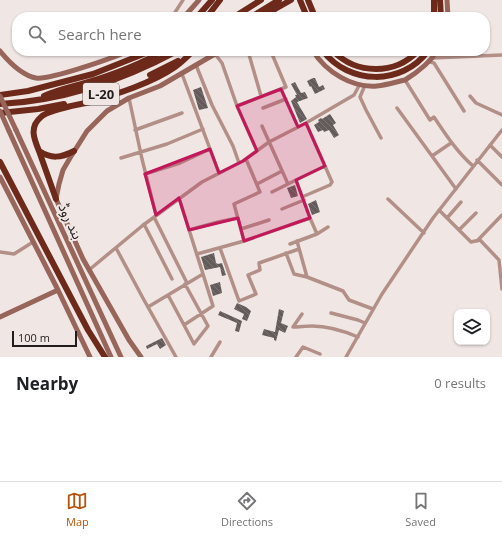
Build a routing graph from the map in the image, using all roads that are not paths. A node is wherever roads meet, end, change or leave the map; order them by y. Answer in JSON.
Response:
{"nodes":[{"id":1,"x":183,"y":0,"type":"edge"},
{"id":2,"x":199,"y":0,"type":"edge"},
{"id":3,"x":212,"y":0,"type":"edge"},
{"id":4,"x":220,"y":0,"type":"edge"},
{"id":5,"x":261,"y":0,"type":"edge"},
{"id":6,"x":279,"y":0,"type":"edge"},
{"id":7,"x":290,"y":0,"type":"edge"},
{"id":8,"x":300,"y":0,"type":"edge"},
{"id":9,"x":308,"y":0,"type":"edge"},
{"id":10,"x":434,"y":0,"type":"edge"},
{"id":11,"x":440,"y":0,"type":"edge"},
{"id":12,"x":447,"y":0,"type":"edge"},
{"id":13,"x":175,"y":12,"type":"edge"},
{"id":14,"x":188,"y":12,"type":"edge"},
{"id":15,"x":201,"y":12,"type":"edge"},
{"id":16,"x":211,"y":12,"type":"edge"},
{"id":17,"x":242,"y":12,"type":"edge"},
{"id":18,"x":259,"y":12,"type":"edge"},
{"id":19,"x":270,"y":12,"type":"edge"},
{"id":20,"x":305,"y":12,"type":"edge"},
{"id":21,"x":313,"y":12,"type":"edge"},
{"id":22,"x":434,"y":12,"type":"edge"},
{"id":23,"x":440,"y":12,"type":"edge"},
{"id":24,"x":448,"y":12,"type":"edge"},
{"id":25,"x":0,"y":51,"type":"edge"},
{"id":26,"x":502,"y":55,"type":"edge"},
{"id":27,"x":114,"y":56,"type":"edge"},
{"id":28,"x":138,"y":56,"type":"edge"},
{"id":29,"x":154,"y":56,"type":"edge"},
{"id":30,"x":167,"y":56,"type":"edge"},
{"id":31,"x":186,"y":56,"type":"edge"},
{"id":32,"x":188,"y":56,"type":"edge"},
{"id":33,"x":211,"y":56,"type":"edge"},
{"id":34,"x":219,"y":56,"type":"edge"},
{"id":35,"x":249,"y":56,"type":"edge"},
{"id":36,"x":273,"y":56,"type":"edge"},
{"id":37,"x":316,"y":56,"type":"edge"},
{"id":38,"x":328,"y":56,"type":"edge"},
{"id":39,"x":340,"y":56,"type":"edge"},
{"id":40,"x":412,"y":56,"type":"edge"},
{"id":41,"x":424,"y":56,"type":"edge"},
{"id":42,"x":434,"y":56,"type":"edge"},
{"id":43,"x":488,"y":56,"type":"edge"},
{"id":44,"x":490,"y":56,"type":"edge"},
{"id":45,"x":431,"y":60,"type":"junction"},
{"id":46,"x":196,"y":65,"type":"junction"},
{"id":47,"x":182,"y":74,"type":"junction"},
{"id":48,"x":405,"y":80,"type":"junction"},
{"id":49,"x":362,"y":85,"type":"junction"},
{"id":50,"x":281,"y":89,"type":"junction"},
{"id":51,"x":0,"y":95,"type":"edge"},
{"id":52,"x":261,"y":96,"type":"junction"},
{"id":53,"x":470,"y":96,"type":"dead end"},
{"id":54,"x":129,"y":98,"type":"junction"},
{"id":55,"x":286,"y":99,"type":"junction"},
{"id":56,"x":33,"y":100,"type":"junction"},
{"id":57,"x":0,"y":104,"type":"edge"},
{"id":58,"x":237,"y":106,"type":"junction"},
{"id":59,"x":263,"y":108,"type":"dead end"},
{"id":60,"x":397,"y":108,"type":"dead end"},
{"id":61,"x":464,"y":111,"type":"dead end"},
{"id":62,"x":0,"y":112,"type":"edge"},
{"id":63,"x":182,"y":113,"type":"dead end"},
{"id":64,"x":502,"y":115,"type":"edge"},
{"id":65,"x":306,"y":123,"type":"junction"},
{"id":66,"x":262,"y":126,"type":"dead end"},
{"id":67,"x":298,"y":127,"type":"junction"},
{"id":68,"x":203,"y":129,"type":"junction"},
{"id":69,"x":135,"y":130,"type":"junction"},
{"id":70,"x":501,"y":132,"type":"edge"},
{"id":71,"x":381,"y":138,"type":"dead end"},
{"id":72,"x":269,"y":142,"type":"junction"},
{"id":73,"x":451,"y":142,"type":"junction"},
{"id":74,"x":490,"y":145,"type":"junction"},
{"id":75,"x":210,"y":149,"type":"junction"},
{"id":76,"x":39,"y":151,"type":"junction"},
{"id":77,"x":74,"y":151,"type":"junction"},
{"id":78,"x":257,"y":151,"type":"junction"},
{"id":79,"x":140,"y":152,"type":"junction"},
{"id":80,"x":432,"y":156,"type":"junction"},
{"id":81,"x":502,"y":157,"type":"edge"},
{"id":82,"x":122,"y":158,"type":"dead end"},
{"id":83,"x":246,"y":159,"type":"junction"},
{"id":84,"x":477,"y":160,"type":"junction"},
{"id":85,"x":0,"y":162,"type":"edge"},
{"id":86,"x":239,"y":163,"type":"junction"},
{"id":87,"x":325,"y":166,"type":"junction"},
{"id":88,"x":473,"y":166,"type":"junction"},
{"id":89,"x":282,"y":171,"type":"junction"},
{"id":90,"x":145,"y":174,"type":"junction"},
{"id":91,"x":219,"y":174,"type":"junction"},
{"id":92,"x":0,"y":178,"type":"edge"},
{"id":93,"x":296,"y":180,"type":"junction"},
{"id":94,"x":257,"y":184,"type":"junction"},
{"id":95,"x":288,"y":184,"type":"junction"},
{"id":96,"x":502,"y":185,"type":"edge"},
{"id":97,"x":456,"y":189,"type":"junction"},
{"id":98,"x":272,"y":192,"type":"dead end"},
{"id":99,"x":179,"y":198,"type":"junction"},
{"id":100,"x":303,"y":198,"type":"junction"},
{"id":101,"x":56,"y":199,"type":"junction"},
{"id":102,"x":388,"y":199,"type":"dead end"},
{"id":103,"x":461,"y":202,"type":"dead end"},
{"id":104,"x":282,"y":209,"type":"dead end"},
{"id":105,"x":440,"y":210,"type":"junction"},
{"id":106,"x":476,"y":213,"type":"dead end"},
{"id":107,"x":502,"y":215,"type":"edge"},
{"id":108,"x":155,"y":216,"type":"junction"},
{"id":109,"x":238,"y":218,"type":"junction"},
{"id":110,"x":310,"y":218,"type":"junction"},
{"id":111,"x":447,"y":218,"type":"junction"},
{"id":112,"x":269,"y":220,"type":"dead end"},
{"id":113,"x":144,"y":224,"type":"junction"},
{"id":114,"x":328,"y":226,"type":"dead end"},
{"id":115,"x":241,"y":229,"type":"junction"},
{"id":116,"x":189,"y":230,"type":"junction"},
{"id":117,"x":460,"y":230,"type":"junction"},
{"id":118,"x":424,"y":233,"type":"junction"},
{"id":119,"x":317,"y":234,"type":"junction"},
{"id":120,"x":244,"y":241,"type":"junction"},
{"id":121,"x":297,"y":241,"type":"junction"},
{"id":122,"x":477,"y":241,"type":"junction"},
{"id":123,"x":33,"y":242,"type":"junction"},
{"id":124,"x":290,"y":244,"type":"dead end"},
{"id":125,"x":116,"y":248,"type":"junction"},
{"id":126,"x":220,"y":248,"type":"junction"},
{"id":127,"x":299,"y":249,"type":"junction"},
{"id":128,"x":0,"y":252,"type":"edge"},
{"id":129,"x":286,"y":253,"type":"junction"},
{"id":130,"x":197,"y":254,"type":"junction"},
{"id":131,"x":89,"y":270,"type":"junction"},
{"id":132,"x":501,"y":272,"type":"edge"},
{"id":133,"x":203,"y":274,"type":"junction"},
{"id":134,"x":307,"y":277,"type":"junction"},
{"id":135,"x":172,"y":279,"type":"dead end"},
{"id":136,"x":186,"y":284,"type":"junction"},
{"id":137,"x":502,"y":289,"type":"edge"},
{"id":138,"x":58,"y":290,"type":"junction"},
{"id":139,"x":168,"y":294,"type":"junction"},
{"id":140,"x":148,"y":307,"type":"junction"},
{"id":141,"x":373,"y":309,"type":"junction"},
{"id":142,"x":331,"y":313,"type":"dead end"},
{"id":143,"x":302,"y":314,"type":"dead end"},
{"id":144,"x":201,"y":315,"type":"junction"},
{"id":145,"x":0,"y":317,"type":"edge"},
{"id":146,"x":365,"y":323,"type":"junction"},
{"id":147,"x":184,"y":325,"type":"junction"},
{"id":148,"x":358,"y":337,"type":"junction"},
{"id":149,"x":220,"y":342,"type":"dead end"},
{"id":150,"x":320,"y":354,"type":"dead end"},
{"id":151,"x":90,"y":357,"type":"edge"},
{"id":152,"x":105,"y":357,"type":"edge"},
{"id":153,"x":111,"y":357,"type":"edge"},
{"id":154,"x":121,"y":357,"type":"edge"},
{"id":155,"x":141,"y":357,"type":"edge"},
{"id":156,"x":176,"y":357,"type":"edge"},
{"id":157,"x":210,"y":357,"type":"edge"},
{"id":158,"x":296,"y":357,"type":"edge"},
{"id":159,"x":346,"y":357,"type":"edge"}],
"edges":[{"from":1,"to":13,"type":"street"},
{"from":2,"to":14,"type":"main road"},
{"from":3,"to":15,"type":"highway"},
{"from":4,"to":16,"type":"highway"},
{"from":5,"to":17,"type":"highway"},
{"from":6,"to":18,"type":"highway"},
{"from":7,"to":19,"type":"highway"},
{"from":8,"to":20,"type":"highway"},
{"from":9,"to":21,"type":"highway"},
{"from":10,"to":22,"type":"highway"},
{"from":11,"to":23,"type":"highway"},
{"from":12,"to":24,"type":"main road"},
{"from":25,"to":27,"type":"main road"},
{"from":26,"to":44,"type":"street"},
{"from":28,"to":51,"type":"highway"},
{"from":29,"to":56,"type":"highway"},
{"from":30,"to":56,"type":"highway","number":"L-20"},
{"from":31,"to":62,"type":"highway","number":"L-20"},
{"from":32,"to":76,"type":"highway"},
{"from":33,"to":46,"type":"main road"},
{"from":34,"to":58,"type":"street"},
{"from":35,"to":52,"type":"street"},
{"from":36,"to":50,"type":"street"},
{"from":37,"to":49,"type":"main road"},
{"from":38,"to":41,"type":"highway"},
{"from":39,"to":40,"type":"highway"},
{"from":42,"to":45,"type":"main road"},
{"from":43,"to":45,"type":"street"},
{"from":45,"to":48,"type":"main road"},
{"from":45,"to":61,"type":"street"},
{"from":46,"to":47,"type":"main road"},
{"from":46,"to":86,"type":"street"},
{"from":47,"to":54,"type":"main road"},
{"from":47,"to":68,"type":"street"},
{"from":48,"to":49,"type":"main road"},
{"from":48,"to":73,"type":"street"},
{"from":49,"to":65,"type":"street"},
{"from":49,"to":71,"type":"street"},
{"from":50,"to":52,"type":"street"},
{"from":50,"to":55,"type":"street"},
{"from":51,"to":154,"type":"main road","name":"بند روڈ","bridge":true},
{"from":52,"to":58,"type":"street"},
{"from":53,"to":64,"type":"street"},
{"from":54,"to":69,"type":"street"},
{"from":54,"to":77,"type":"main road"},
{"from":55,"to":59,"type":"street"},
{"from":55,"to":67,"type":"street"},
{"from":56,"to":57,"type":"highway","number":"L-20"},
{"from":58,"to":78,"type":"street"},
{"from":60,"to":80,"type":"street"},
{"from":62,"to":153,"type":"main road","name":"بند روڈ","bridge":true},
{"from":63,"to":69,"type":"street"},
{"from":65,"to":67,"type":"street"},
{"from":65,"to":87,"type":"street"},
{"from":66,"to":72,"type":"street"},
{"from":67,"to":72,"type":"street"},
{"from":68,"to":75,"type":"street"},
{"from":68,"to":79,"type":"street"},
{"from":69,"to":79,"type":"street"},
{"from":70,"to":74,"type":"street"},
{"from":72,"to":78,"type":"street"},
{"from":72,"to":89,"type":"street"},
{"from":73,"to":80,"type":"street"},
{"from":73,"to":88,"type":"street"},
{"from":74,"to":81,"type":"street"},
{"from":74,"to":84,"type":"street"},
{"from":75,"to":90,"type":"street"},
{"from":75,"to":91,"type":"street"},
{"from":76,"to":77,"type":"highway"},
{"from":76,"to":101,"type":"highway"},
{"from":77,"to":101,"type":"main road"},
{"from":78,"to":83,"type":"street"},
{"from":79,"to":82,"type":"street"},
{"from":79,"to":90,"type":"street"},
{"from":80,"to":97,"type":"street"},
{"from":83,"to":86,"type":"street"},
{"from":83,"to":94,"type":"street"},
{"from":84,"to":88,"type":"street"},
{"from":84,"to":96,"type":"street"},
{"from":85,"to":152,"type":"highway"},
{"from":86,"to":91,"type":"street"},
{"from":87,"to":93,"type":"street"},
{"from":87,"to":100,"type":"street"},
{"from":88,"to":97,"type":"street"},
{"from":89,"to":94,"type":"street"},
{"from":89,"to":95,"type":"street"},
{"from":90,"to":108,"type":"street"},
{"from":91,"to":99,"type":"street"},
{"from":92,"to":123,"type":"main road"},
{"from":93,"to":95,"type":"street"},
{"from":93,"to":100,"type":"street"},
{"from":94,"to":109,"type":"street"},
{"from":95,"to":98,"type":"street"},
{"from":97,"to":105,"type":"street"},
{"from":99,"to":108,"type":"street"},
{"from":99,"to":116,"type":"street"},
{"from":100,"to":104,"type":"street"},
{"from":100,"to":110,"type":"street"},
{"from":101,"to":131,"type":"main road","name":"بند روڈ"},
{"from":102,"to":118,"type":"street"},
{"from":103,"to":111,"type":"street"},
{"from":105,"to":111,"type":"street"},
{"from":105,"to":118,"type":"street"},
{"from":106,"to":117,"type":"street"},
{"from":107,"to":122,"type":"street"},
{"from":108,"to":113,"type":"street"},
{"from":108,"to":136,"type":"street"},
{"from":109,"to":115,"type":"street"},
{"from":109,"to":116,"type":"street"},
{"from":110,"to":119,"type":"street"},
{"from":110,"to":120,"type":"street"},
{"from":111,"to":117,"type":"street"},
{"from":112,"to":115,"type":"street"},
{"from":113,"to":125,"type":"street"},
{"from":113,"to":135,"type":"street"},
{"from":114,"to":119,"type":"street"},
{"from":115,"to":120,"type":"street"},
{"from":116,"to":130,"type":"street"},
{"from":117,"to":122,"type":"street"},
{"from":118,"to":141,"type":"street"},
{"from":119,"to":121,"type":"street"},
{"from":120,"to":126,"type":"street"},
{"from":121,"to":124,"type":"street"},
{"from":121,"to":127,"type":"street"},
{"from":122,"to":132,"type":"street"},
{"from":123,"to":128,"type":"street"},
{"from":123,"to":138,"type":"main road"},
{"from":125,"to":131,"type":"street"},
{"from":125,"to":140,"type":"street"},
{"from":126,"to":129,"type":"street"},
{"from":126,"to":130,"type":"street"},
{"from":127,"to":129,"type":"street"},
{"from":127,"to":134,"type":"street"},
{"from":129,"to":134,"type":"street"},
{"from":130,"to":133,"type":"street"},
{"from":131,"to":155,"type":"main road","name":"بند روڈ"},
{"from":132,"to":137,"type":"street"},
{"from":133,"to":136,"type":"street"},
{"from":133,"to":144,"type":"street"},
{"from":134,"to":141,"type":"street"},
{"from":136,"to":139,"type":"street"},
{"from":136,"to":144,"type":"street"},
{"from":138,"to":145,"type":"main road"},
{"from":138,"to":151,"type":"main road"},
{"from":139,"to":140,"type":"street"},
{"from":139,"to":147,"type":"street"},
{"from":140,"to":156,"type":"street"},
{"from":141,"to":146,"type":"street"},
{"from":142,"to":146,"type":"street"},
{"from":143,"to":148,"type":"street"},
{"from":144,"to":147,"type":"street"},
{"from":144,"to":147,"type":"street"},
{"from":146,"to":148,"type":"street"},
{"from":148,"to":159,"type":"street"},
{"from":149,"to":157,"type":"street"},
{"from":150,"to":158,"type":"street"}]}
